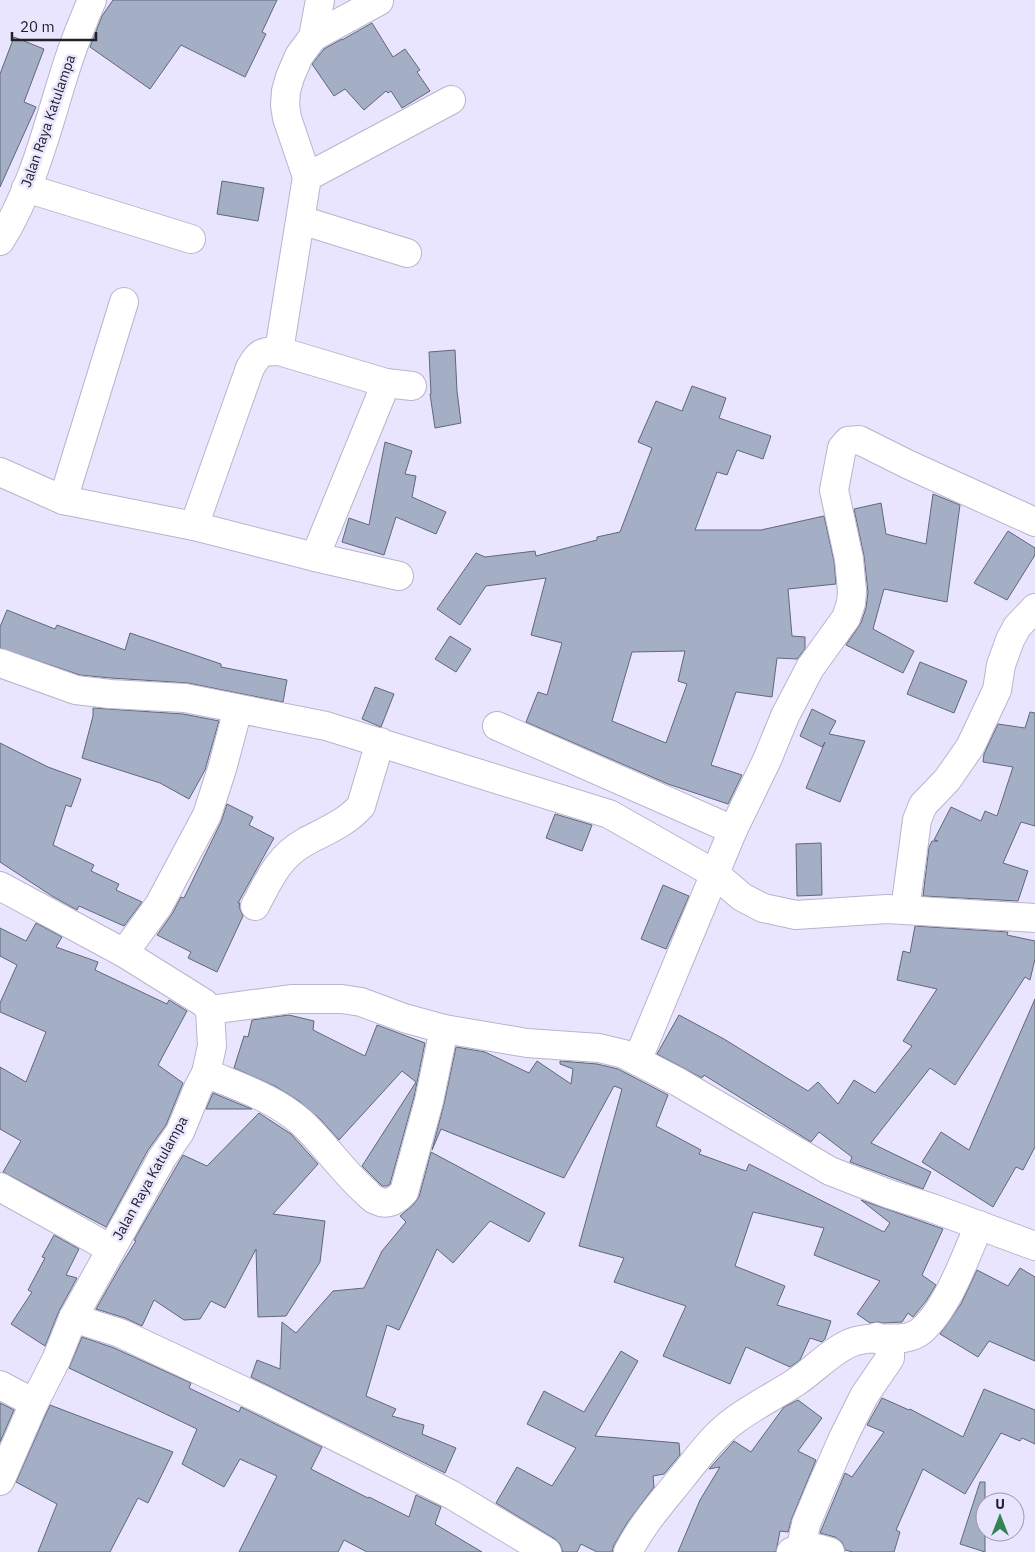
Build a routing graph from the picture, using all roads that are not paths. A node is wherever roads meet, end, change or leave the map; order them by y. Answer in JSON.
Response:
{"nodes":[{"id":1,"x":92,"y":0,"type":"edge"},
{"id":2,"x":320,"y":0,"type":"edge"},
{"id":3,"x":379,"y":0,"type":"edge"},
{"id":4,"x":313,"y":37,"type":"junction"},
{"id":5,"x":451,"y":100,"type":"dead end"},
{"id":6,"x":307,"y":177,"type":"junction"},
{"id":7,"x":26,"y":188,"type":"junction"},
{"id":8,"x":301,"y":220,"type":"junction"},
{"id":9,"x":191,"y":239,"type":"dead end"},
{"id":10,"x":0,"y":241,"type":"edge"},
{"id":11,"x":407,"y":253,"type":"dead end"},
{"id":12,"x":124,"y":302,"type":"dead end"},
{"id":13,"x":279,"y":351,"type":"junction"},
{"id":14,"x":0,"y":472,"type":"edge"},
{"id":15,"x":63,"y":500,"type":"junction"},
{"id":16,"x":1035,"y":522,"type":"edge"},
{"id":17,"x":194,"y":526,"type":"junction"},
{"id":18,"x":315,"y":557,"type":"junction"},
{"id":19,"x":399,"y":576,"type":"dead end"},
{"id":20,"x":1035,"y":608,"type":"edge"},
{"id":21,"x":0,"y":663,"type":"edge"},
{"id":22,"x":238,"y":709,"type":"junction"},
{"id":23,"x":497,"y":726,"type":"dead end"},
{"id":24,"x":380,"y":742,"type":"junction"},
{"id":25,"x":733,"y":830,"type":"junction"},
{"id":26,"x":715,"y":874,"type":"junction"},
{"id":27,"x":0,"y":886,"type":"edge"},
{"id":28,"x":255,"y":906,"type":"dead end"},
{"id":29,"x":904,"y":910,"type":"junction"},
{"id":30,"x":1035,"y":918,"type":"edge"},
{"id":31,"x":124,"y":953,"type":"junction"},
{"id":32,"x":210,"y":1010,"type":"junction"},
{"id":33,"x":444,"y":1029,"type":"junction"},
{"id":34,"x":637,"y":1061,"type":"junction"},
{"id":35,"x":206,"y":1073,"type":"junction"},
{"id":36,"x":0,"y":1187,"type":"edge"},
{"id":37,"x":979,"y":1225,"type":"junction"},
{"id":38,"x":1035,"y":1246,"type":"edge"},
{"id":39,"x":111,"y":1249,"type":"junction"},
{"id":40,"x":73,"y":1318,"type":"junction"},
{"id":41,"x":877,"y":1337,"type":"junction"},
{"id":42,"x":0,"y":1384,"type":"edge"},
{"id":43,"x":34,"y":1403,"type":"junction"},
{"id":44,"x":0,"y":1480,"type":"edge"},
{"id":45,"x":796,"y":1550,"type":"edge"},
{"id":46,"x":547,"y":1552,"type":"edge"},
{"id":47,"x":628,"y":1552,"type":"edge"},
{"id":48,"x":830,"y":1552,"type":"edge"}],
"edges":[{"from":1,"to":7,"type":"street","name":"Jalan Raya Katulampa"},
{"from":2,"to":4,"type":"street"},
{"from":3,"to":4,"type":"street"},
{"from":4,"to":6,"type":"street"},
{"from":5,"to":6,"type":"street"},
{"from":6,"to":8,"type":"street"},
{"from":7,"to":9,"type":"street"},
{"from":7,"to":10,"type":"street","name":"Jalan Raya Katulampa"},
{"from":8,"to":11,"type":"street"},
{"from":8,"to":13,"type":"street"},
{"from":12,"to":15,"type":"street"},
{"from":13,"to":17,"type":"street"},
{"from":13,"to":18,"type":"street"},
{"from":14,"to":15,"type":"street"},
{"from":15,"to":17,"type":"street"},
{"from":16,"to":25,"type":"street"},
{"from":17,"to":18,"type":"street"},
{"from":18,"to":19,"type":"street"},
{"from":20,"to":29,"type":"street"},
{"from":21,"to":22,"type":"street"},
{"from":22,"to":24,"type":"street"},
{"from":22,"to":31,"type":"street"},
{"from":23,"to":25,"type":"street"},
{"from":24,"to":26,"type":"street"},
{"from":24,"to":28,"type":"street"},
{"from":25,"to":26,"type":"street"},
{"from":26,"to":29,"type":"street"},
{"from":26,"to":34,"type":"street"},
{"from":27,"to":31,"type":"street"},
{"from":29,"to":30,"type":"street"},
{"from":31,"to":32,"type":"street"},
{"from":32,"to":33,"type":"street"},
{"from":32,"to":35,"type":"street","name":"Jalan Raya Katulampa"},
{"from":33,"to":34,"type":"street"},
{"from":33,"to":35,"type":"street"},
{"from":34,"to":37,"type":"street"},
{"from":35,"to":39,"type":"street","name":"Jalan Raya Katulampa"},
{"from":36,"to":39,"type":"street"},
{"from":37,"to":38,"type":"street"},
{"from":37,"to":41,"type":"street"},
{"from":39,"to":40,"type":"street","name":"Jalan Raya Katulampa"},
{"from":40,"to":43,"type":"street","name":"Jalan Raya Katulampa"},
{"from":40,"to":46,"type":"street"},
{"from":41,"to":45,"type":"street"},
{"from":41,"to":47,"type":"street"},
{"from":42,"to":43,"type":"street"},
{"from":43,"to":44,"type":"street","name":"Jalan Raya Katulampa"},
{"from":45,"to":48,"type":"street"}]}
